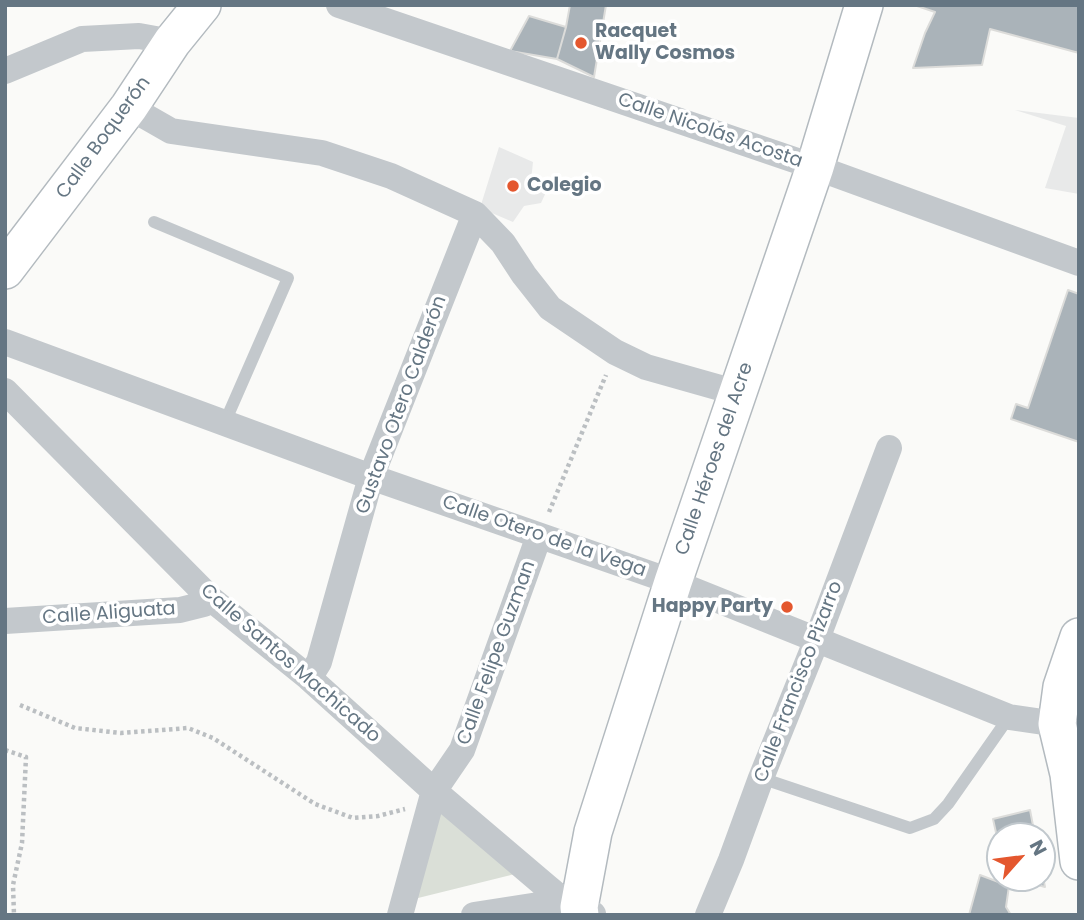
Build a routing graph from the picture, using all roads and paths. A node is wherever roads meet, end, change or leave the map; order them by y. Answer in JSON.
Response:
{"nodes":[{"id":1,"x":202,"y":5,"type":"edge"},
{"id":2,"x":339,"y":5,"type":"edge"},
{"id":3,"x":864,"y":5,"type":"edge"},
{"id":4,"x":172,"y":42,"type":"junction"},
{"id":5,"x":5,"y":71,"type":"edge"},
{"id":6,"x":129,"y":107,"type":"junction"},
{"id":7,"x":815,"y":167,"type":"junction"},
{"id":8,"x":475,"y":214,"type":"junction"},
{"id":9,"x":154,"y":222,"type":"dead end"},
{"id":10,"x":1079,"y":263,"type":"edge"},
{"id":11,"x":5,"y":270,"type":"edge"},
{"id":12,"x":5,"y":342,"type":"edge"},
{"id":13,"x":615,"y":352,"type":"junction"},
{"id":14,"x":5,"y":391,"type":"edge"},
{"id":15,"x":738,"y":393,"type":"junction"},
{"id":16,"x":225,"y":422,"type":"junction"},
{"id":17,"x":889,"y":449,"type":"dead end"},
{"id":18,"x":370,"y":477,"type":"junction"},
{"id":19,"x":539,"y":536,"type":"junction"},
{"id":20,"x":673,"y":582,"type":"junction"},
{"id":21,"x":211,"y":599,"type":"junction"},
{"id":22,"x":5,"y":621,"type":"edge"},
{"id":23,"x":1079,"y":637,"type":"edge"},
{"id":24,"x":817,"y":639,"type":"junction"},
{"id":25,"x":309,"y":678,"type":"junction"},
{"id":26,"x":20,"y":705,"type":"dead end"},
{"id":27,"x":1009,"y":717,"type":"junction"},
{"id":28,"x":1068,"y":730,"type":"edge"},
{"id":29,"x":5,"y":750,"type":"edge"},
{"id":30,"x":761,"y":778,"type":"junction"},
{"id":31,"x":431,"y":797,"type":"junction"},
{"id":32,"x":1079,"y":861,"type":"edge"},
{"id":33,"x":579,"y":909,"type":"edge"},
{"id":34,"x":14,"y":915,"type":"edge"},
{"id":35,"x":400,"y":915,"type":"edge"},
{"id":36,"x":474,"y":915,"type":"edge"},
{"id":37,"x":708,"y":915,"type":"edge"}],
"edges":[{"from":1,"to":4,"type":"main road","name":"Calle Boquerón"},
{"from":2,"to":7,"type":"street","name":"Calle Nicolás Acosta"},
{"from":3,"to":7,"type":"main road","name":"Calle Héroes del Acre"},
{"from":4,"to":5,"type":"street"},
{"from":4,"to":6,"type":"main road","name":"Calle Boquerón"},
{"from":6,"to":8,"type":"street"},
{"from":6,"to":11,"type":"main road","name":"Calle Boquerón"},
{"from":7,"to":10,"type":"street","name":"Calle Nicolás Acosta"},
{"from":7,"to":15,"type":"main road","name":"Calle Héroes del Acre"},
{"from":8,"to":13,"type":"street"},
{"from":8,"to":18,"type":"street","name":"Gustavo Otero Calderón"},
{"from":9,"to":16,"type":"lane"},
{"from":12,"to":16,"type":"street","name":"Calle Otero de la Vega"},
{"from":13,"to":15,"type":"street"},
{"from":13,"to":19,"type":"path","name":"Calle Felipe Guzman"},
{"from":14,"to":21,"type":"street","name":"Calle Santos Machicado"},
{"from":15,"to":20,"type":"main road","name":"Calle Héroes del Acre"},
{"from":16,"to":18,"type":"street","name":"Calle Otero de la Vega"},
{"from":17,"to":24,"type":"street","name":"Calle Francisco Pizarro"},
{"from":18,"to":19,"type":"street","name":"Calle Otero de la Vega"},
{"from":18,"to":25,"type":"street","name":"Gustavo Otero Calderón"},
{"from":19,"to":20,"type":"street","name":"Calle Otero de la Vega"},
{"from":19,"to":31,"type":"street","name":"Calle Felipe Guzman"},
{"from":20,"to":24,"type":"street","name":"Calle Otero de la Vega"},
{"from":20,"to":33,"type":"main road","name":"Calle Héroes del Acre"},
{"from":21,"to":22,"type":"street","name":"Calle Aliguata"},
{"from":21,"to":25,"type":"street","name":"Calle Santos Machicado"},
{"from":23,"to":28,"type":"main road"},
{"from":24,"to":27,"type":"street","name":"Calle Otero de la Vega"},
{"from":24,"to":30,"type":"street","name":"Calle Francisco Pizarro"},
{"from":25,"to":31,"type":"street","name":"Calle Santos Machicado"},
{"from":26,"to":31,"type":"path"},
{"from":27,"to":28,"type":"street","name":"Calle Otero de la Vega"},
{"from":27,"to":30,"type":"lane"},
{"from":28,"to":32,"type":"main road"},
{"from":29,"to":34,"type":"path"},
{"from":30,"to":37,"type":"street","name":"Calle Francisco Pizarro"},
{"from":31,"to":33,"type":"street","name":"Calle Santos Machicado"},
{"from":31,"to":35,"type":"street","name":"Calle Felipe Guzman"},
{"from":33,"to":36,"type":"street"}]}
